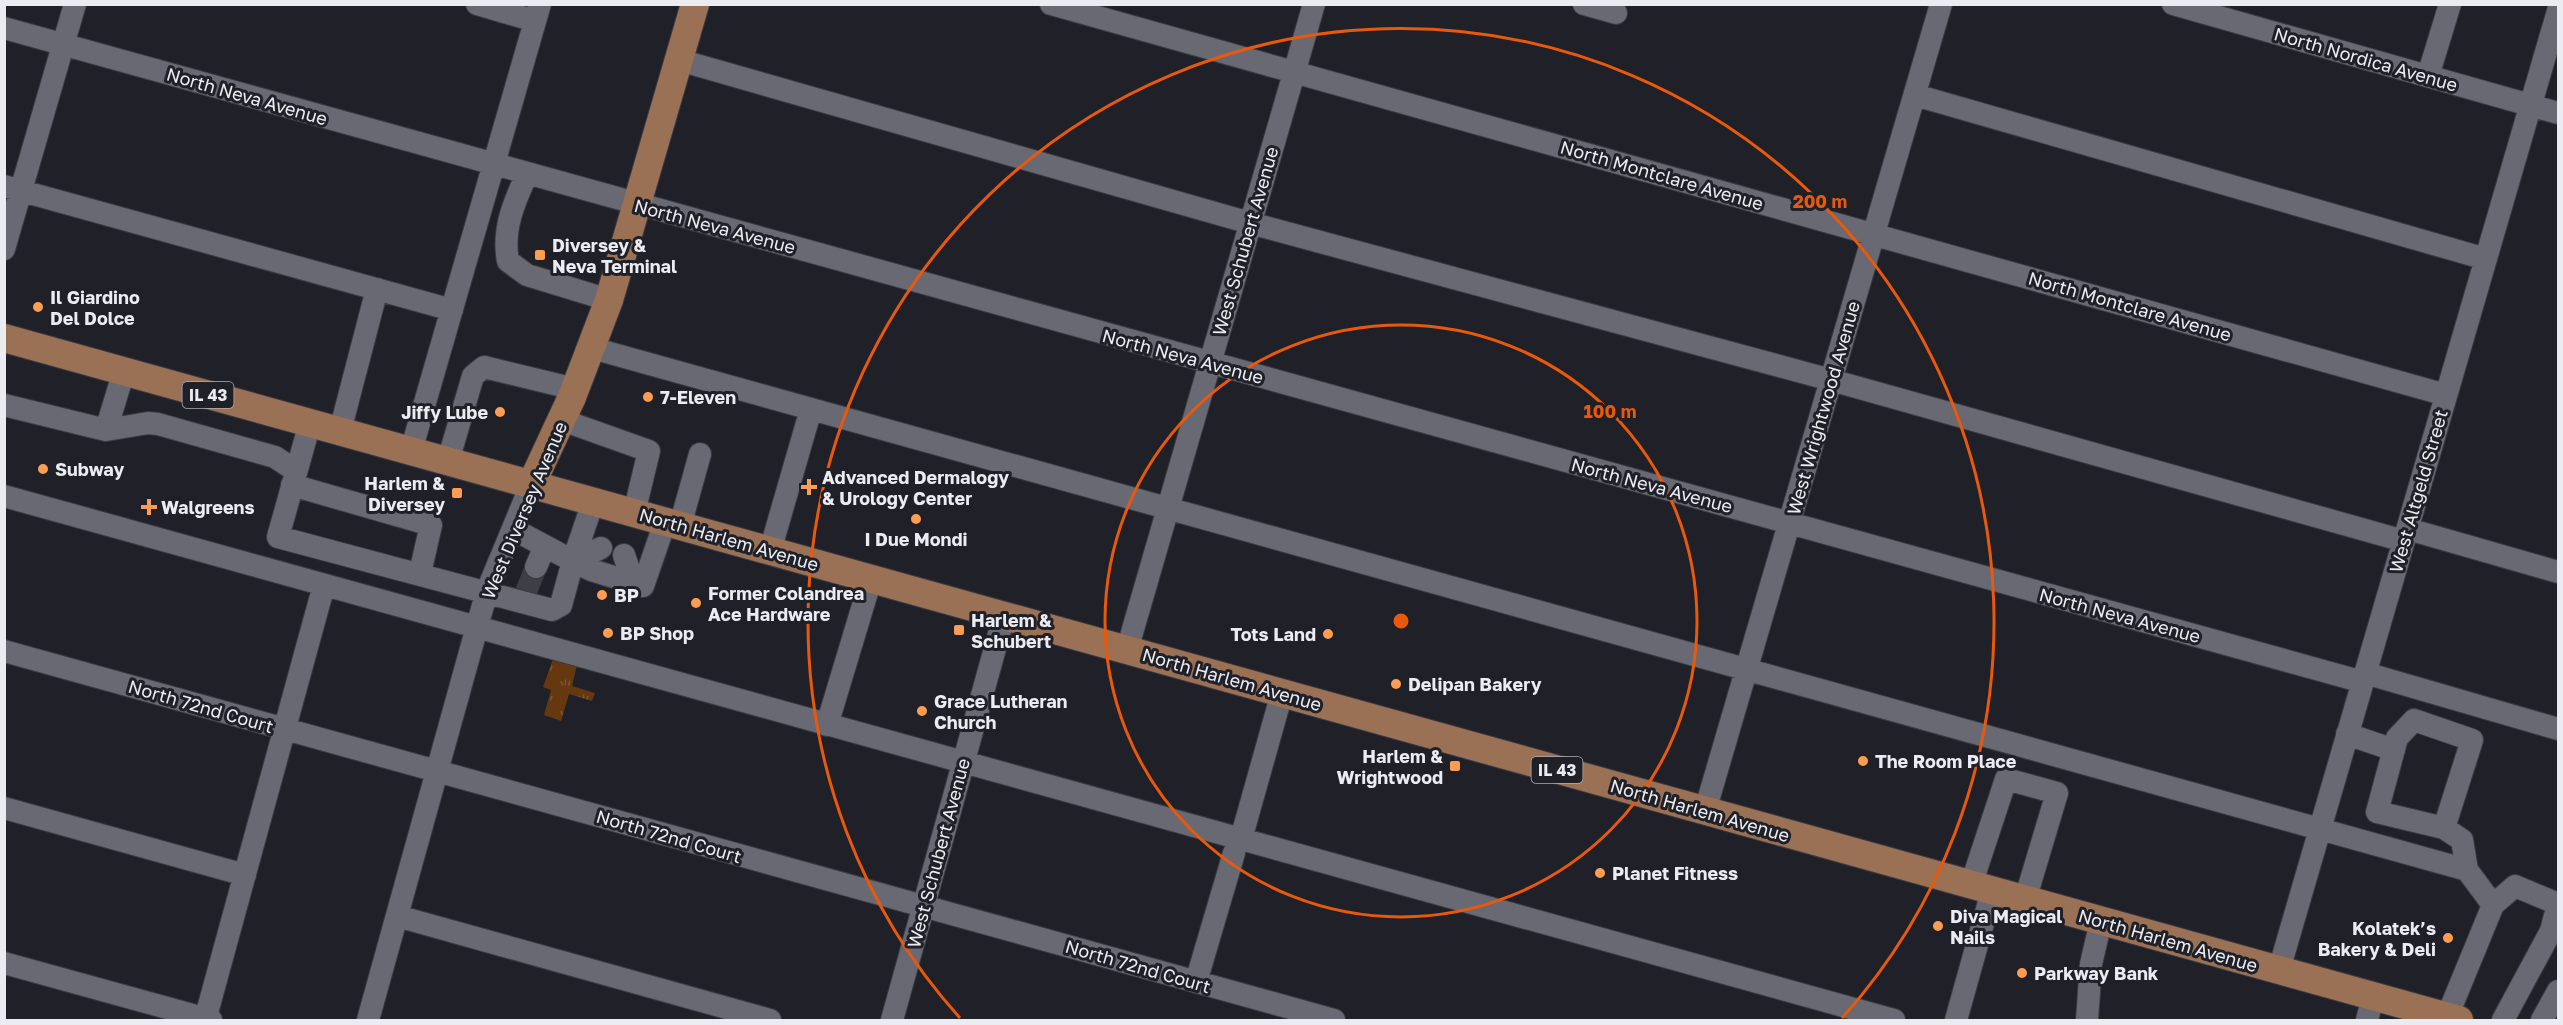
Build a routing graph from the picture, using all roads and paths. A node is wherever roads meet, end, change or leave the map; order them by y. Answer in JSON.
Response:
{"nodes":[{"id":1,"x":75,"y":4,"type":"edge"},
{"id":2,"x":477,"y":4,"type":"edge"},
{"id":3,"x":694,"y":4,"type":"edge"},
{"id":4,"x":1051,"y":4,"type":"edge"},
{"id":5,"x":1314,"y":4,"type":"edge"},
{"id":6,"x":1584,"y":4,"type":"edge"},
{"id":7,"x":1941,"y":4,"type":"edge"},
{"id":8,"x":2173,"y":4,"type":"edge"},
{"id":9,"x":2450,"y":4,"type":"edge"},
{"id":10,"x":2559,"y":11,"type":"edge"},
{"id":11,"x":538,"y":13,"type":"edge"},
{"id":12,"x":1616,"y":13,"type":"dead end"},
{"id":13,"x":4,"y":28,"type":"edge"},
{"id":14,"x":63,"y":44,"type":"junction"},
{"id":15,"x":679,"y":60,"type":"junction"},
{"id":16,"x":1294,"y":72,"type":"junction"},
{"id":17,"x":2428,"y":76,"type":"junction"},
{"id":18,"x":1915,"y":95,"type":"junction"},
{"id":19,"x":2531,"y":105,"type":"junction"},
{"id":20,"x":2559,"y":113,"type":"edge"},
{"id":21,"x":494,"y":165,"type":"junction"},
{"id":22,"x":527,"y":174,"type":"junction"},
{"id":23,"x":13,"y":188,"type":"edge"},
{"id":24,"x":637,"y":205,"type":"junction"},
{"id":25,"x":1251,"y":223,"type":"junction"},
{"id":26,"x":1874,"y":234,"type":"junction"},
{"id":27,"x":4,"y":249,"type":"edge"},
{"id":28,"x":2486,"y":259,"type":"junction"},
{"id":29,"x":377,"y":289,"type":"junction"},
{"id":30,"x":609,"y":300,"type":"junction"},
{"id":31,"x":452,"y":310,"type":"junction"},
{"id":32,"x":4,"y":338,"type":"edge"},
{"id":33,"x":592,"y":348,"type":"junction"},
{"id":34,"x":1210,"y":363,"type":"junction"},
{"id":35,"x":124,"y":371,"type":"junction"},
{"id":36,"x":1831,"y":380,"type":"junction"},
{"id":37,"x":575,"y":390,"type":"junction"},
{"id":38,"x":2446,"y":395,"type":"junction"},
{"id":39,"x":4,"y":405,"type":"edge"},
{"id":40,"x":811,"y":409,"type":"junction"},
{"id":41,"x":562,"y":420,"type":"junction"},
{"id":42,"x":310,"y":423,"type":"junction"},
{"id":43,"x":106,"y":430,"type":"junction"},
{"id":44,"x":340,"y":431,"type":"junction"},
{"id":45,"x":411,"y":451,"type":"junction"},
{"id":46,"x":700,"y":454,"type":"dead end"},
{"id":47,"x":448,"y":461,"type":"junction"},
{"id":48,"x":294,"y":478,"type":"junction"},
{"id":49,"x":531,"y":485,"type":"junction"},
{"id":50,"x":4,"y":496,"type":"edge"},
{"id":51,"x":593,"y":502,"type":"junction"},
{"id":52,"x":1168,"y":508,"type":"junction"},
{"id":53,"x":634,"y":513,"type":"junction"},
{"id":54,"x":1789,"y":523,"type":"junction"},
{"id":55,"x":673,"y":524,"type":"junction"},
{"id":56,"x":513,"y":529,"type":"junction"},
{"id":57,"x":2406,"y":535,"type":"junction"},
{"id":58,"x":545,"y":546,"type":"junction"},
{"id":59,"x":601,"y":548,"type":"dead end"},
{"id":60,"x":770,"y":551,"type":"junction"},
{"id":61,"x":624,"y":555,"type":"dead end"},
{"id":62,"x":573,"y":561,"type":"junction"},
{"id":63,"x":536,"y":567,"type":"tunnel mouth"},
{"id":64,"x":2559,"y":572,"type":"edge"},
{"id":65,"x":420,"y":573,"type":"junction"},
{"id":66,"x":871,"y":579,"type":"junction"},
{"id":67,"x":633,"y":582,"type":"junction"},
{"id":68,"x":324,"y":585,"type":"junction"},
{"id":69,"x":487,"y":591,"type":"junction"},
{"id":70,"x":1004,"y":616,"type":"junction"},
{"id":71,"x":477,"y":627,"type":"junction"},
{"id":72,"x":1127,"y":650,"type":"junction"},
{"id":73,"x":4,"y":651,"type":"edge"},
{"id":74,"x":1746,"y":669,"type":"junction"},
{"id":75,"x":2364,"y":678,"type":"junction"},
{"id":76,"x":1282,"y":693,"type":"junction"},
{"id":77,"x":827,"y":724,"type":"junction"},
{"id":78,"x":285,"y":729,"type":"junction"},
{"id":79,"x":2559,"y":729,"type":"edge"},
{"id":80,"x":2349,"y":730,"type":"junction"},
{"id":81,"x":2395,"y":744,"type":"junction"},
{"id":82,"x":963,"y":762,"type":"junction"},
{"id":83,"x":437,"y":771,"type":"junction"},
{"id":84,"x":4,"y":808,"type":"edge"},
{"id":85,"x":1705,"y":811,"type":"junction"},
{"id":86,"x":2444,"y":828,"type":"junction"},
{"id":87,"x":2320,"y":829,"type":"junction"},
{"id":88,"x":1238,"y":846,"type":"junction"},
{"id":89,"x":2467,"y":870,"type":"junction"},
{"id":90,"x":245,"y":875,"type":"junction"},
{"id":91,"x":1982,"y":888,"type":"junction"},
{"id":92,"x":2025,"y":900,"type":"junction"},
{"id":93,"x":2493,"y":905,"type":"junction"},
{"id":94,"x":923,"y":906,"type":"junction"},
{"id":95,"x":397,"y":916,"type":"junction"},
{"id":96,"x":2101,"y":921,"type":"junction"},
{"id":97,"x":4,"y":963,"type":"edge"},
{"id":98,"x":2279,"y":970,"type":"junction"},
{"id":99,"x":1196,"y":982,"type":"junction"},
{"id":100,"x":2559,"y":991,"type":"edge"},
{"id":101,"x":2370,"y":1009,"type":"edge"},
{"id":102,"x":2453,"y":1019,"type":"edge"},
{"id":103,"x":207,"y":1020,"type":"edge"},
{"id":104,"x":368,"y":1020,"type":"edge"},
{"id":105,"x":770,"y":1020,"type":"edge"},
{"id":106,"x":892,"y":1020,"type":"edge"},
{"id":107,"x":1334,"y":1020,"type":"edge"},
{"id":108,"x":1894,"y":1020,"type":"edge"},
{"id":109,"x":1956,"y":1020,"type":"edge"},
{"id":110,"x":2087,"y":1020,"type":"edge"},
{"id":111,"x":2503,"y":1020,"type":"edge"},
{"id":112,"x":2542,"y":1020,"type":"edge"}],
"edges":[{"from":1,"to":14,"type":"street"},
{"from":2,"to":11,"type":"street"},
{"from":3,"to":15,"type":"main road","name":"West Diversey Avenue"},
{"from":4,"to":16,"type":"street","name":"North Montclare Avenue"},
{"from":5,"to":16,"type":"street","name":"West Schubert Avenue"},
{"from":6,"to":12,"type":"street"},
{"from":7,"to":18,"type":"street","name":"West Wrightwood Avenue"},
{"from":8,"to":17,"type":"street","name":"North Nordica Avenue"},
{"from":9,"to":17,"type":"street"},
{"from":10,"to":19,"type":"street","name":"West Altgeld Street"},
{"from":11,"to":21,"type":"street"},
{"from":13,"to":14,"type":"street","name":"North Neva Avenue"},
{"from":14,"to":21,"type":"street","name":"North Neva Avenue"},
{"from":14,"to":23,"type":"street"},
{"from":15,"to":24,"type":"main road","name":"West Diversey Avenue"},
{"from":15,"to":25,"type":"street"},
{"from":16,"to":25,"type":"street","name":"West Schubert Avenue"},
{"from":16,"to":26,"type":"street","name":"North Montclare Avenue"},
{"from":17,"to":19,"type":"street","name":"North Nordica Avenue"},
{"from":18,"to":26,"type":"street","name":"West Wrightwood Avenue"},
{"from":18,"to":28,"type":"street"},
{"from":19,"to":20,"type":"street","name":"North Nordica Avenue"},
{"from":19,"to":28,"type":"street","name":"West Altgeld Street"},
{"from":21,"to":22,"type":"street","name":"North Neva Avenue"},
{"from":21,"to":31,"type":"street"},
{"from":22,"to":24,"type":"street","name":"North Neva Avenue"},
{"from":22,"to":30,"type":"street"},
{"from":23,"to":27,"type":"street"},
{"from":23,"to":29,"type":"street"},
{"from":24,"to":30,"type":"main road","name":"West Diversey Avenue"},
{"from":24,"to":34,"type":"street","name":"North Neva Avenue"},
{"from":25,"to":34,"type":"street","name":"West Schubert Avenue"},
{"from":25,"to":36,"type":"street"},
{"from":26,"to":36,"type":"street","name":"West Wrightwood Avenue"},
{"from":26,"to":38,"type":"street","name":"North Montclare Avenue"},
{"from":28,"to":38,"type":"street","name":"West Altgeld Street"},
{"from":29,"to":31,"type":"street"},
{"from":29,"to":44,"type":"street"},
{"from":30,"to":33,"type":"main road","name":"West Diversey Avenue"},
{"from":31,"to":45,"type":"street"},
{"from":32,"to":35,"type":"main road","name":"North Harlem Avenue","number":"IL 43"},
{"from":33,"to":37,"type":"main road","name":"West Diversey Avenue"},
{"from":33,"to":40,"type":"street"},
{"from":34,"to":52,"type":"street","name":"West Schubert Avenue"},
{"from":34,"to":54,"type":"street","name":"North Neva Avenue"},
{"from":35,"to":42,"type":"main road","name":"North Harlem Avenue","number":"IL 43"},
{"from":35,"to":43,"type":"street"},
{"from":36,"to":54,"type":"street","name":"West Wrightwood Avenue"},
{"from":36,"to":57,"type":"street"},
{"from":37,"to":41,"type":"main road","name":"West Diversey Avenue"},
{"from":37,"to":47,"type":"street"},
{"from":38,"to":57,"type":"street","name":"West Altgeld Street"},
{"from":39,"to":43,"type":"street"},
{"from":40,"to":52,"type":"street"},
{"from":40,"to":60,"type":"street"},
{"from":41,"to":49,"type":"main road","name":"West Diversey Avenue"},
{"from":41,"to":53,"type":"street"},
{"from":42,"to":44,"type":"main road","name":"North Harlem Avenue","number":"IL 43"},
{"from":42,"to":48,"type":"street"},
{"from":43,"to":48,"type":"street"},
{"from":44,"to":45,"type":"main road","name":"North Harlem Avenue","number":"IL 43"},
{"from":45,"to":47,"type":"main road","name":"North Harlem Avenue","number":"IL 43"},
{"from":46,"to":55,"type":"street"},
{"from":47,"to":49,"type":"main road","name":"North Harlem Avenue","number":"IL 43"},
{"from":48,"to":65,"type":"street"},
{"from":48,"to":65,"type":"street"},
{"from":49,"to":51,"type":"main road","name":"North Harlem Avenue","number":"IL 43"},
{"from":49,"to":56,"type":"street","name":"West Diversey Avenue"},
{"from":50,"to":68,"type":"street"},
{"from":51,"to":53,"type":"main road","name":"North Harlem Avenue","number":"IL 43"},
{"from":51,"to":62,"type":"street"},
{"from":52,"to":72,"type":"street","name":"West Schubert Avenue"},
{"from":52,"to":74,"type":"street"},
{"from":53,"to":55,"type":"main road","name":"North Harlem Avenue","number":"IL 43"},
{"from":54,"to":74,"type":"street","name":"West Wrightwood Avenue"},
{"from":54,"to":75,"type":"street","name":"North Neva Avenue"},
{"from":55,"to":60,"type":"main road","name":"North Harlem Avenue","number":"IL 43"},
{"from":55,"to":67,"type":"street"},
{"from":56,"to":58,"type":"street"},
{"from":56,"to":69,"type":"street","name":"West Diversey Avenue"},
{"from":57,"to":64,"type":"street"},
{"from":57,"to":75,"type":"street","name":"West Altgeld Street"},
{"from":58,"to":62,"type":"street"},
{"from":58,"to":63,"type":"street"},
{"from":59,"to":62,"type":"street"},
{"from":60,"to":66,"type":"main road","name":"North Harlem Avenue","number":"IL 43"},
{"from":61,"to":67,"type":"street"},
{"from":62,"to":67,"type":"street"},
{"from":62,"to":69,"type":"street"},
{"from":65,"to":69,"type":"street"},
{"from":66,"to":70,"type":"main road","name":"North Harlem Avenue","number":"IL 43"},
{"from":66,"to":77,"type":"street"},
{"from":68,"to":71,"type":"street"},
{"from":68,"to":78,"type":"street"},
{"from":69,"to":71,"type":"street","name":"West Diversey Avenue"},
{"from":70,"to":72,"type":"main road","name":"North Harlem Avenue","number":"IL 43"},
{"from":70,"to":82,"type":"street","name":"West Schubert Avenue"},
{"from":71,"to":77,"type":"street"},
{"from":71,"to":83,"type":"street","name":"West Diversey Avenue"},
{"from":72,"to":76,"type":"main road","name":"North Harlem Avenue","number":"IL 43"},
{"from":73,"to":78,"type":"street","name":"North 72nd Court"},
{"from":74,"to":85,"type":"street","name":"West Wrightwood Avenue"},
{"from":74,"to":87,"type":"street"},
{"from":75,"to":79,"type":"street","name":"North Neva Avenue"},
{"from":75,"to":80,"type":"street","name":"West Altgeld Street"},
{"from":76,"to":85,"type":"main road","name":"North Harlem Avenue","number":"IL 43"},
{"from":76,"to":88,"type":"street"},
{"from":77,"to":82,"type":"street"},
{"from":78,"to":83,"type":"street","name":"North 72nd Court"},
{"from":78,"to":90,"type":"street"},
{"from":80,"to":81,"type":"street"},
{"from":80,"to":87,"type":"street","name":"West Altgeld Street"},
{"from":81,"to":86,"type":"street"},
{"from":81,"to":86,"type":"street"},
{"from":82,"to":88,"type":"street"},
{"from":82,"to":94,"type":"street","name":"West Schubert Avenue"},
{"from":83,"to":94,"type":"street","name":"North 72nd Court"},
{"from":83,"to":95,"type":"street","name":"West Diversey Avenue"},
{"from":84,"to":90,"type":"street"},
{"from":85,"to":91,"type":"main road","name":"North Harlem Avenue","number":"IL 43"},
{"from":86,"to":89,"type":"street"},
{"from":87,"to":89,"type":"street"},
{"from":87,"to":98,"type":"street","name":"West Altgeld Street"},
{"from":88,"to":99,"type":"street"},
{"from":88,"to":108,"type":"street"},
{"from":89,"to":93,"type":"street"},
{"from":90,"to":103,"type":"street"},
{"from":91,"to":92,"type":"main road","name":"North Harlem Avenue","number":"IL 43"},
{"from":91,"to":92,"type":"street"},
{"from":91,"to":109,"type":"street"},
{"from":92,"to":96,"type":"main road","name":"North Harlem Avenue","number":"IL 43"},
{"from":93,"to":102,"type":"street"},
{"from":93,"to":111,"type":"street"},
{"from":94,"to":99,"type":"street","name":"North 72nd Court"},
{"from":94,"to":106,"type":"street","name":"West Schubert Avenue"},
{"from":95,"to":104,"type":"street","name":"West Diversey Avenue"},
{"from":95,"to":105,"type":"street"},
{"from":96,"to":98,"type":"main road","name":"North Harlem Avenue","number":"IL 43"},
{"from":96,"to":110,"type":"street"},
{"from":97,"to":103,"type":"street"},
{"from":98,"to":101,"type":"main road","name":"North Harlem Avenue","number":"IL 43"},
{"from":99,"to":107,"type":"street","name":"North 72nd Court"},
{"from":100,"to":112,"type":"street"},
{"from":101,"to":102,"type":"main road","name":"North Harlem Avenue","number":"IL 43"}]}
